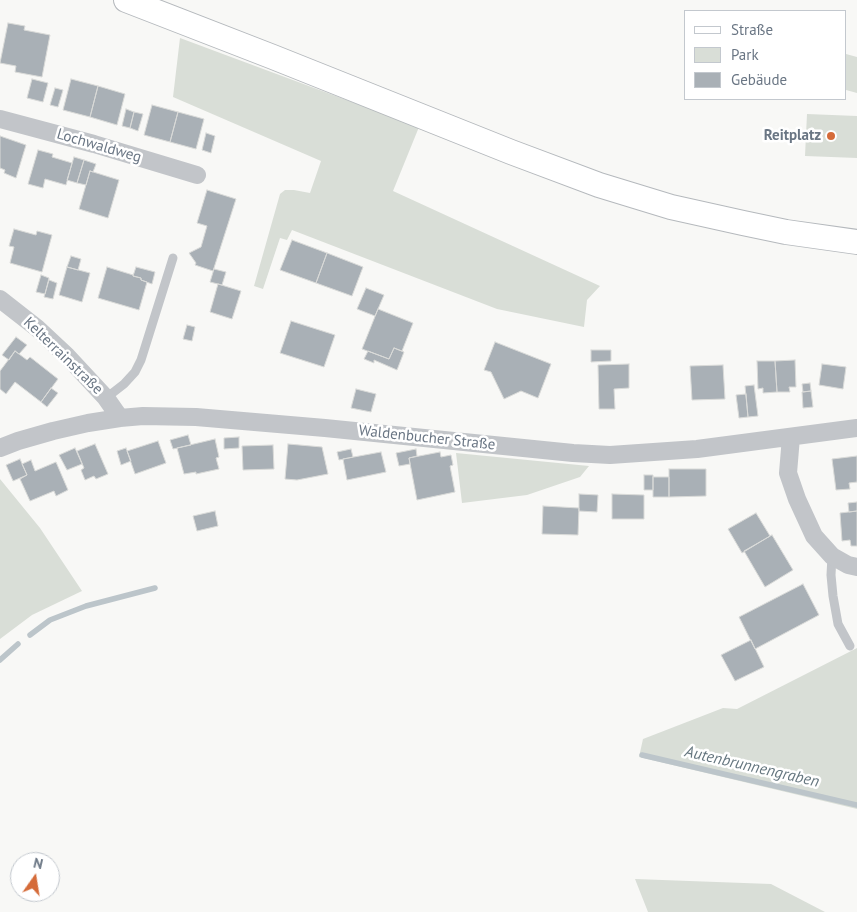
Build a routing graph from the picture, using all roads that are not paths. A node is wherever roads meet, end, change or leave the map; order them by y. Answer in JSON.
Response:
{"nodes":[{"id":1,"x":126,"y":0,"type":"edge"},
{"id":2,"x":0,"y":119,"type":"edge"},
{"id":3,"x":197,"y":175,"type":"dead end"},
{"id":4,"x":857,"y":242,"type":"edge"},
{"id":5,"x":173,"y":258,"type":"dead end"},
{"id":6,"x":0,"y":299,"type":"edge"},
{"id":7,"x":106,"y":398,"type":"junction"},
{"id":8,"x":120,"y":418,"type":"junction"},
{"id":9,"x":857,"y":428,"type":"edge"},
{"id":10,"x":791,"y":437,"type":"junction"},
{"id":11,"x":0,"y":448,"type":"edge"},
{"id":12,"x":832,"y":556,"type":"junction"},
{"id":13,"x":857,"y":567,"type":"edge"},
{"id":14,"x":850,"y":646,"type":"dead end"}],
"edges":[{"from":1,"to":4,"type":"main road"},
{"from":2,"to":3,"type":"street","name":"Lochwaldweg"},
{"from":5,"to":7,"type":"lane"},
{"from":6,"to":7,"type":"street","name":"Kelterrainstraße"},
{"from":7,"to":8,"type":"street","name":"Kelterrainstraße"},
{"from":8,"to":10,"type":"street","name":"Waldenbucher Straße"},
{"from":8,"to":11,"type":"street","name":"Waldenbucher Straße"},
{"from":9,"to":10,"type":"street","name":"Waldenbucher Straße"},
{"from":10,"to":12,"type":"street"},
{"from":12,"to":13,"type":"street"},
{"from":12,"to":14,"type":"lane"}]}
